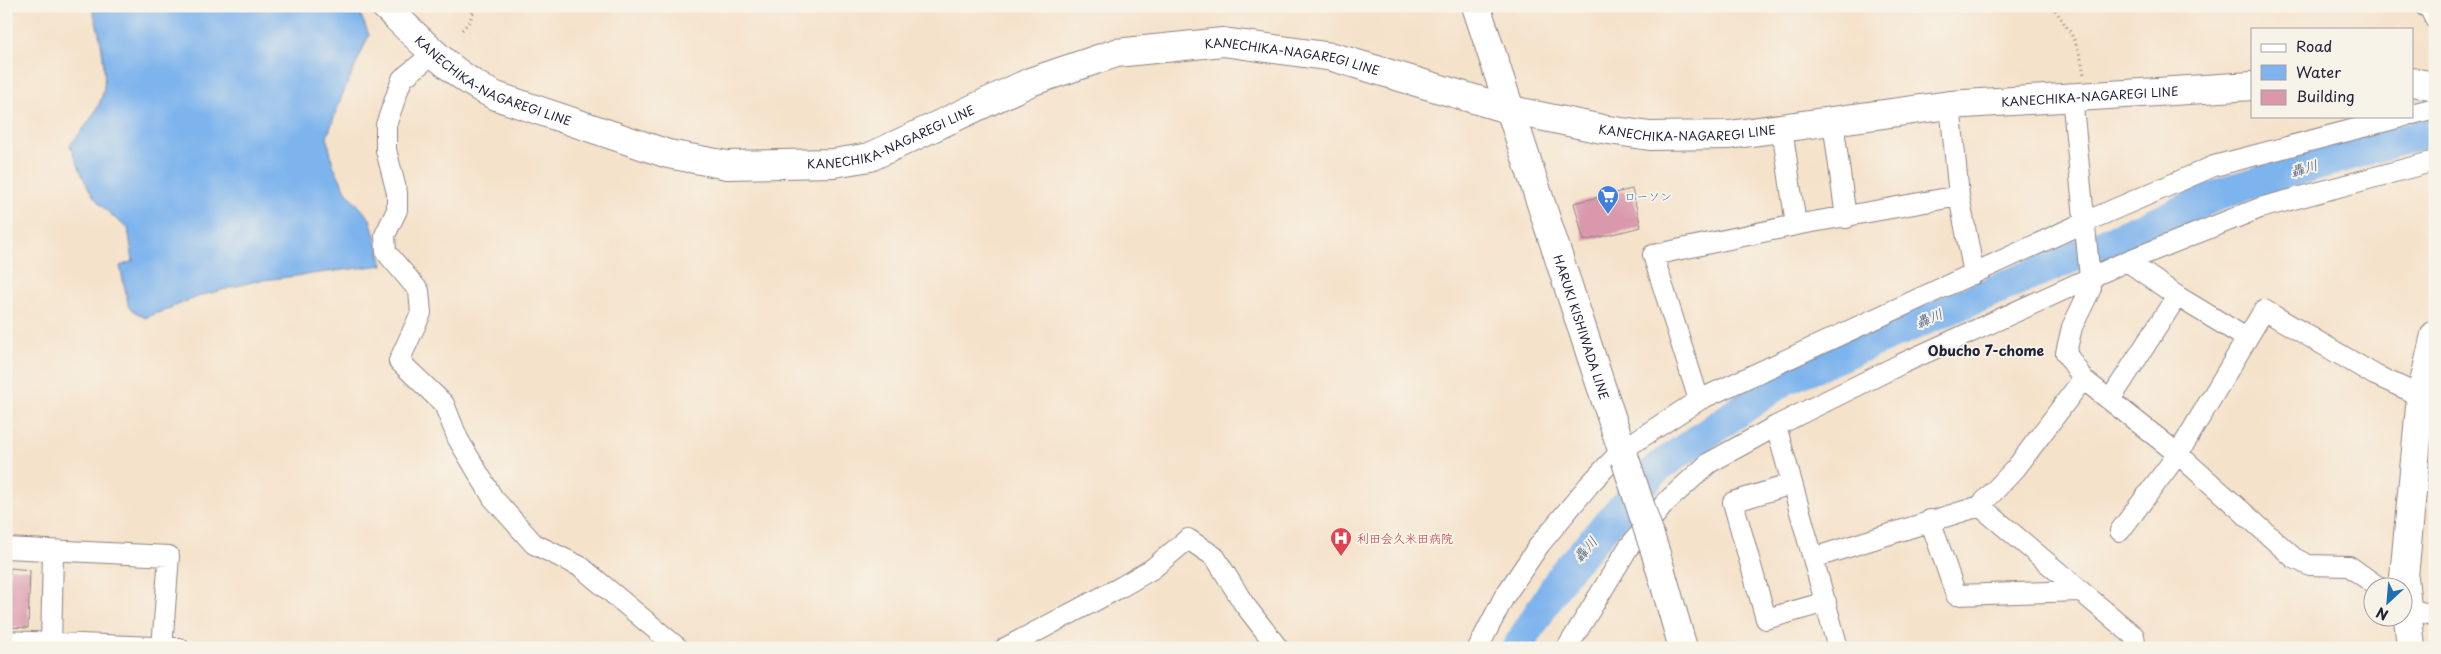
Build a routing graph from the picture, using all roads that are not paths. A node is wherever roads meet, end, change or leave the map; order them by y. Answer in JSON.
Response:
{"nodes":[{"id":1,"x":385,"y":6,"type":"edge"},
{"id":2,"x":1476,"y":6,"type":"edge"},
{"id":3,"x":2425,"y":6,"type":"edge"},
{"id":4,"x":2435,"y":19,"type":"edge"},
{"id":5,"x":434,"y":53,"type":"junction"},
{"id":6,"x":2414,"y":82,"type":"edge"},
{"id":7,"x":2251,"y":86,"type":"edge"},
{"id":8,"x":2435,"y":86,"type":"edge"},
{"id":9,"x":2079,"y":95,"type":"junction"},
{"id":10,"x":1950,"y":105,"type":"junction"},
{"id":11,"x":2435,"y":108,"type":"edge"},
{"id":12,"x":1511,"y":110,"type":"junction"},
{"id":13,"x":2414,"y":113,"type":"edge"},
{"id":14,"x":2397,"y":118,"type":"edge"},
{"id":15,"x":1833,"y":121,"type":"junction"},
{"id":16,"x":1782,"y":128,"type":"junction"},
{"id":17,"x":2435,"y":160,"type":"edge"},
{"id":18,"x":1960,"y":196,"type":"junction"},
{"id":19,"x":1846,"y":218,"type":"junction"},
{"id":20,"x":2085,"y":222,"type":"junction"},
{"id":21,"x":1796,"y":225,"type":"junction"},
{"id":22,"x":2127,"y":262,"type":"junction"},
{"id":23,"x":1974,"y":274,"type":"junction"},
{"id":24,"x":2091,"y":277,"type":"junction"},
{"id":25,"x":2177,"y":296,"type":"junction"},
{"id":26,"x":2435,"y":335,"type":"edge"},
{"id":27,"x":2246,"y":338,"type":"junction"},
{"id":28,"x":2083,"y":379,"type":"junction"},
{"id":29,"x":2421,"y":396,"type":"junction"},
{"id":30,"x":1698,"y":400,"type":"junction"},
{"id":31,"x":2110,"y":400,"type":"junction"},
{"id":32,"x":1776,"y":426,"type":"junction"},
{"id":33,"x":2178,"y":454,"type":"junction"},
{"id":34,"x":1623,"y":455,"type":"junction"},
{"id":35,"x":1792,"y":484,"type":"junction"},
{"id":36,"x":1980,"y":506,"type":"junction"},
{"id":37,"x":1930,"y":520,"type":"junction"},
{"id":38,"x":2120,"y":531,"type":"dead end"},
{"id":39,"x":6,"y":548,"type":"edge"},
{"id":40,"x":53,"y":552,"type":"junction"},
{"id":41,"x":1813,"y":558,"type":"junction"},
{"id":42,"x":2404,"y":576,"type":"edge"},
{"id":43,"x":2364,"y":577,"type":"edge"},
{"id":44,"x":2080,"y":591,"type":"junction"},
{"id":45,"x":1826,"y":602,"type":"junction"},
{"id":46,"x":2414,"y":611,"type":"edge"},
{"id":47,"x":2435,"y":616,"type":"edge"},
{"id":48,"x":2407,"y":626,"type":"edge"},
{"id":49,"x":6,"y":641,"type":"edge"},
{"id":50,"x":51,"y":645,"type":"edge"},
{"id":51,"x":168,"y":648,"type":"edge"},
{"id":52,"x":678,"y":648,"type":"edge"},
{"id":53,"x":1005,"y":648,"type":"edge"},
{"id":54,"x":1278,"y":648,"type":"edge"},
{"id":55,"x":1478,"y":648,"type":"edge"},
{"id":56,"x":1567,"y":648,"type":"edge"},
{"id":57,"x":1683,"y":648,"type":"edge"},
{"id":58,"x":1838,"y":648,"type":"edge"},
{"id":59,"x":2136,"y":648,"type":"edge"},
{"id":60,"x":2411,"y":648,"type":"edge"}],
"edges":[{"from":1,"to":5,"type":"street","name":"KANECHIKA-NAGAREGI LINE"},
{"from":2,"to":12,"type":"street","name":"HARUKI KISHIWADA LINE"},
{"from":3,"to":4,"type":"street"},
{"from":5,"to":12,"type":"street","name":"KANECHIKA-NAGAREGI LINE"},
{"from":5,"to":52,"type":"street"},
{"from":6,"to":8,"type":"street"},
{"from":7,"to":9,"type":"street","name":"KANECHIKA-NAGAREGI LINE"},
{"from":9,"to":10,"type":"street","name":"KANECHIKA-NAGAREGI LINE"},
{"from":9,"to":20,"type":"street"},
{"from":10,"to":15,"type":"street","name":"KANECHIKA-NAGAREGI LINE"},
{"from":10,"to":18,"type":"street"},
{"from":11,"to":13,"type":"street"},
{"from":12,"to":16,"type":"street","name":"KANECHIKA-NAGAREGI LINE"},
{"from":12,"to":34,"type":"street","name":"HARUKI KISHIWADA LINE"},
{"from":14,"to":20,"type":"street"},
{"from":15,"to":16,"type":"street","name":"KANECHIKA-NAGAREGI LINE"},
{"from":15,"to":19,"type":"street"},
{"from":16,"to":21,"type":"street"},
{"from":17,"to":22,"type":"street"},
{"from":18,"to":19,"type":"street"},
{"from":18,"to":23,"type":"street"},
{"from":19,"to":21,"type":"street"},
{"from":20,"to":23,"type":"street"},
{"from":20,"to":24,"type":"street"},
{"from":21,"to":30,"type":"street"},
{"from":22,"to":24,"type":"street"},
{"from":22,"to":25,"type":"street"},
{"from":23,"to":30,"type":"street"},
{"from":24,"to":28,"type":"street"},
{"from":24,"to":32,"type":"street"},
{"from":25,"to":27,"type":"street"},
{"from":25,"to":31,"type":"street"},
{"from":26,"to":29,"type":"street"},
{"from":27,"to":29,"type":"street"},
{"from":27,"to":33,"type":"street"},
{"from":28,"to":31,"type":"street"},
{"from":28,"to":36,"type":"street"},
{"from":29,"to":42,"type":"street"},
{"from":30,"to":34,"type":"street"},
{"from":31,"to":33,"type":"street"},
{"from":32,"to":35,"type":"street"},
{"from":32,"to":56,"type":"street"},
{"from":33,"to":38,"type":"street"},
{"from":33,"to":43,"type":"street"},
{"from":34,"to":55,"type":"street"},
{"from":34,"to":57,"type":"street","name":"HARUKI KISHIWADA LINE","bridge":true},
{"from":35,"to":41,"type":"street"},
{"from":35,"to":45,"type":"street"},
{"from":36,"to":37,"type":"street"},
{"from":36,"to":44,"type":"street"},
{"from":37,"to":41,"type":"street"},
{"from":37,"to":44,"type":"street"},
{"from":39,"to":40,"type":"street"},
{"from":40,"to":50,"type":"street"},
{"from":40,"to":51,"type":"street"},
{"from":41,"to":45,"type":"street"},
{"from":44,"to":59,"type":"street"},
{"from":45,"to":58,"type":"street"},
{"from":46,"to":47,"type":"street"},
{"from":48,"to":60,"type":"street"},
{"from":49,"to":50,"type":"street"},
{"from":50,"to":51,"type":"street"},
{"from":53,"to":54,"type":"street"}]}
